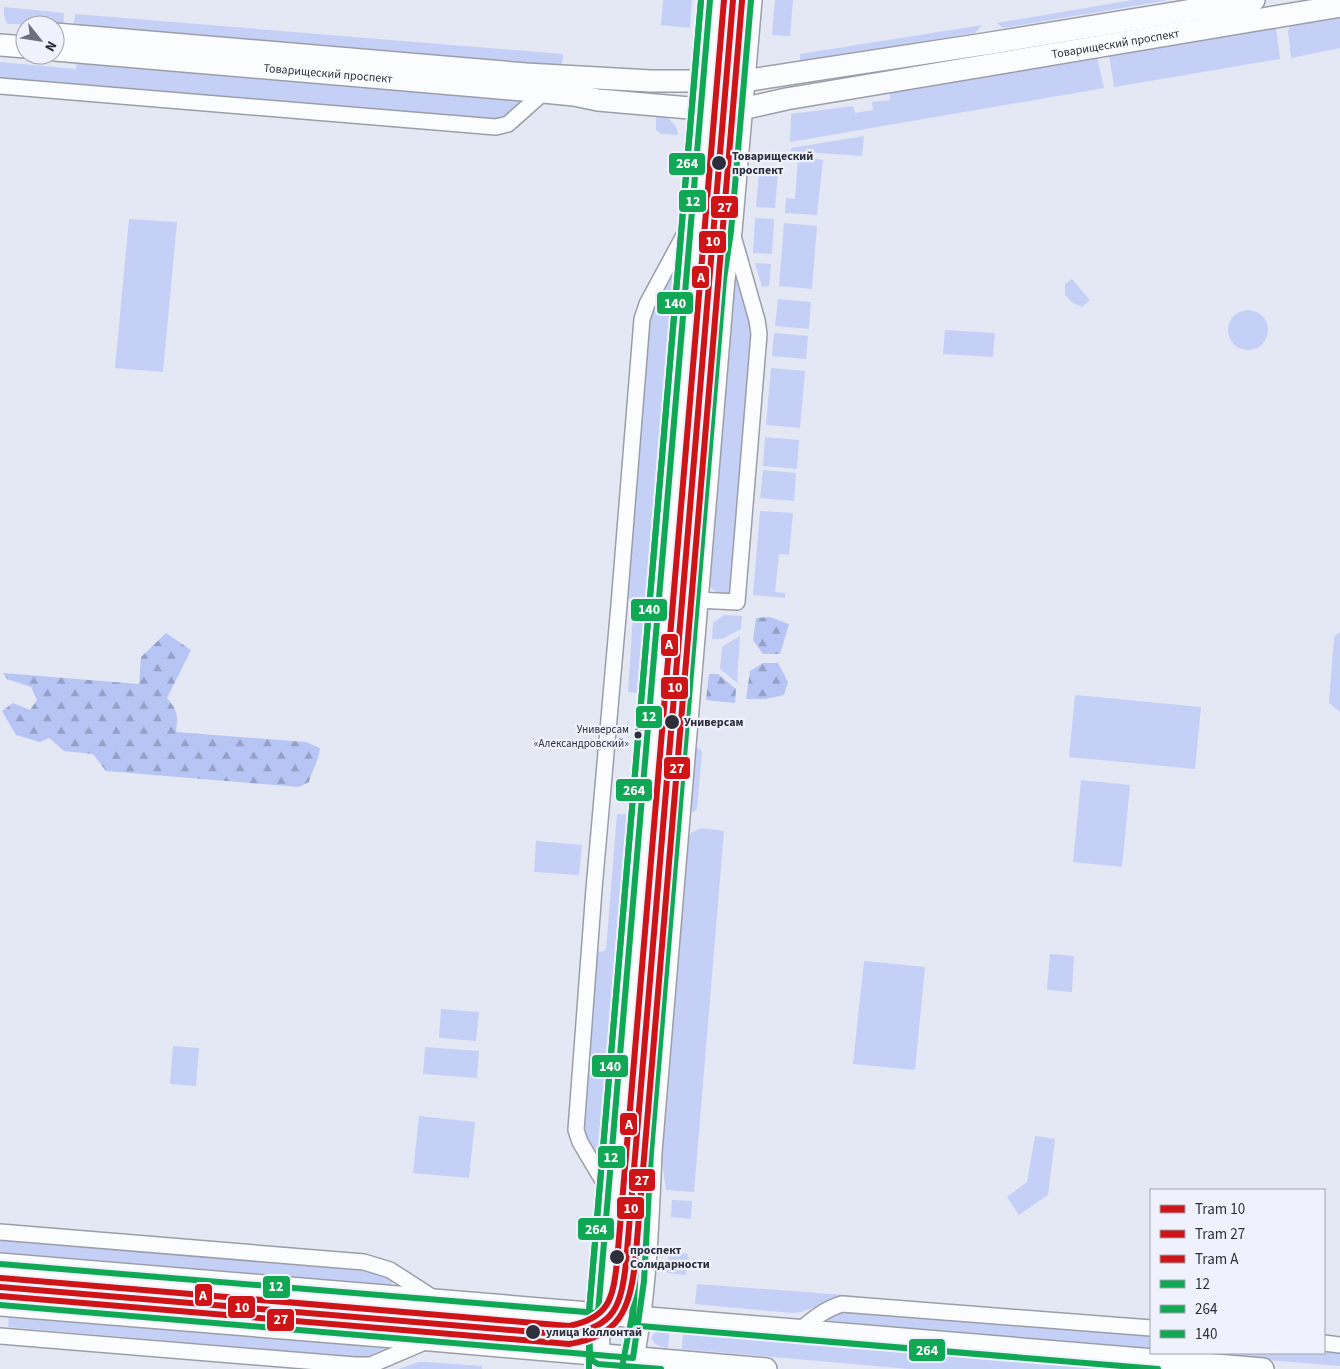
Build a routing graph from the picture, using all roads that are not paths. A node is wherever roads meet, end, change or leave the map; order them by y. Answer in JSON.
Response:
{"nodes":[{"id":1,"x":710,"y":0,"type":"edge"},
{"id":2,"x":751,"y":0,"type":"edge"},
{"id":3,"x":1254,"y":0,"type":"edge"},
{"id":4,"x":1340,"y":6,"type":"edge"},
{"id":5,"x":0,"y":30,"type":"edge"},
{"id":6,"x":15,"y":31,"type":"edge"},
{"id":7,"x":65,"y":35,"type":"edge"},
{"id":8,"x":0,"y":45,"type":"edge"},
{"id":9,"x":15,"y":46,"type":"edge"},
{"id":10,"x":65,"y":51,"type":"edge"},
{"id":11,"x":703,"y":80,"type":"junction"},
{"id":12,"x":744,"y":81,"type":"junction"},
{"id":13,"x":0,"y":86,"type":"edge"},
{"id":14,"x":544,"y":92,"type":"junction"},
{"id":15,"x":701,"y":109,"type":"junction"},
{"id":16,"x":742,"y":109,"type":"junction"},
{"id":17,"x":691,"y":222,"type":"junction"},
{"id":18,"x":731,"y":230,"type":"junction"},
{"id":19,"x":697,"y":600,"type":"junction"},
{"id":20,"x":609,"y":1191,"type":"junction"},
{"id":21,"x":0,"y":1232,"type":"edge"},
{"id":22,"x":0,"y":1264,"type":"edge"},
{"id":23,"x":436,"y":1299,"type":"junction"},
{"id":24,"x":0,"y":1305,"type":"edge"},
{"id":25,"x":598,"y":1313,"type":"junction"},
{"id":26,"x":641,"y":1316,"type":"junction"},
{"id":27,"x":1150,"y":1328,"type":"edge"},
{"id":28,"x":800,"y":1330,"type":"junction"},
{"id":29,"x":0,"y":1336,"type":"edge"},
{"id":30,"x":431,"y":1340,"type":"junction"},
{"id":31,"x":1325,"y":1343,"type":"edge"},
{"id":32,"x":1340,"y":1345,"type":"edge"},
{"id":33,"x":598,"y":1362,"type":"edge"},
{"id":34,"x":632,"y":1363,"type":"edge"},
{"id":35,"x":766,"y":1369,"type":"edge"},
{"id":36,"x":1263,"y":1369,"type":"edge"}],
"edges":[{"from":1,"to":11,"type":"main road"},
{"from":2,"to":12,"type":"main road"},
{"from":3,"to":12,"type":"main road","name":"Товарищеский проспект"},
{"from":4,"to":16,"type":"main road","name":"Товарищеский проспект"},
{"from":5,"to":6,"type":"main road"},
{"from":7,"to":11,"type":"main road","name":"Товарищеский проспект"},
{"from":8,"to":9,"type":"main road"},
{"from":10,"to":14,"type":"main road","name":"Товарищеский проспект"},
{"from":11,"to":12,"type":"main road","name":"Товарищеский проспект"},
{"from":11,"to":15,"type":"main road"},
{"from":12,"to":16,"type":"main road"},
{"from":13,"to":14,"type":"street"},
{"from":14,"to":15,"type":"main road","name":"Товарищеский проспект"},
{"from":15,"to":16,"type":"main road","name":"Товарищеский проспект"},
{"from":15,"to":17,"type":"main road"},
{"from":16,"to":18,"type":"main road"},
{"from":17,"to":20,"type":"main road"},
{"from":17,"to":20,"type":"street"},
{"from":18,"to":19,"type":"main road"},
{"from":18,"to":19,"type":"street"},
{"from":19,"to":26,"type":"main road"},
{"from":20,"to":25,"type":"main road"},
{"from":21,"to":23,"type":"street"},
{"from":22,"to":23,"type":"main road"},
{"from":23,"to":25,"type":"main road"},
{"from":24,"to":30,"type":"main road"},
{"from":25,"to":26,"type":"main road"},
{"from":25,"to":33,"type":"main road"},
{"from":26,"to":28,"type":"main road"},
{"from":26,"to":34,"type":"main road"},
{"from":27,"to":28,"type":"street"},
{"from":28,"to":36,"type":"main road"},
{"from":29,"to":30,"type":"street"},
{"from":30,"to":33,"type":"main road"},
{"from":31,"to":32,"type":"street"},
{"from":33,"to":34,"type":"main road"},
{"from":34,"to":35,"type":"main road"}]}
